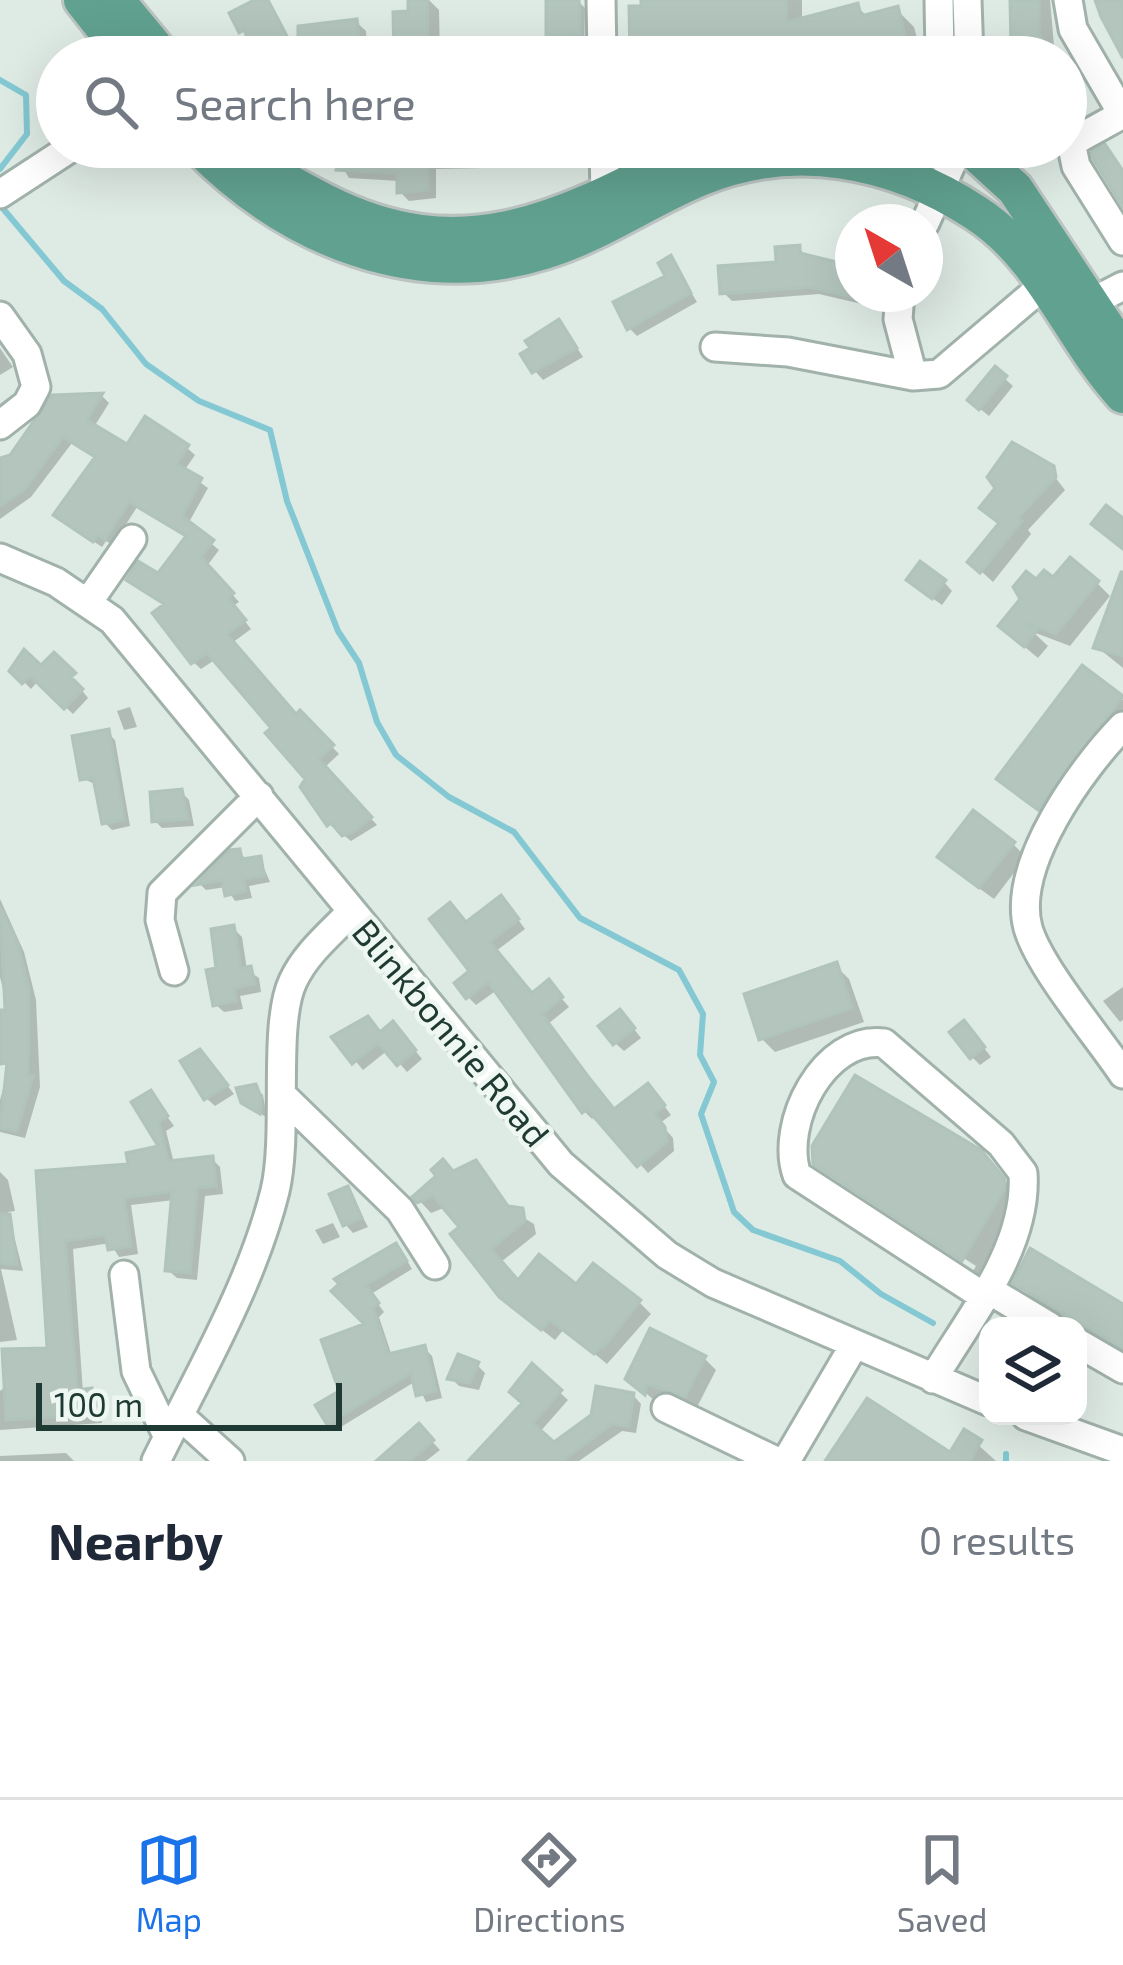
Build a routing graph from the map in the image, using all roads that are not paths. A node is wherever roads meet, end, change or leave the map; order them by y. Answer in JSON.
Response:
{"nodes":[{"id":1,"x":82,"y":0,"type":"edge"},
{"id":2,"x":116,"y":0,"type":"edge"},
{"id":3,"x":602,"y":0,"type":"edge"},
{"id":4,"x":939,"y":0,"type":"edge"},
{"id":5,"x":967,"y":0,"type":"edge"},
{"id":6,"x":1068,"y":0,"type":"edge"},
{"id":7,"x":110,"y":36,"type":"edge"},
{"id":8,"x":146,"y":36,"type":"edge"},
{"id":9,"x":602,"y":36,"type":"edge"},
{"id":10,"x":940,"y":36,"type":"edge"},
{"id":11,"x":968,"y":36,"type":"edge"},
{"id":12,"x":1077,"y":36,"type":"edge"},
{"id":13,"x":1087,"y":53,"type":"edge"},
{"id":14,"x":1121,"y":111,"type":"edge"},
{"id":15,"x":1087,"y":122,"type":"edge"},
{"id":16,"x":1087,"y":133,"type":"edge"},
{"id":17,"x":40,"y":168,"type":"edge"},
{"id":18,"x":222,"y":168,"type":"edge"},
{"id":19,"x":265,"y":168,"type":"edge"},
{"id":20,"x":604,"y":168,"type":"edge"},
{"id":21,"x":659,"y":168,"type":"edge"},
{"id":22,"x":736,"y":168,"type":"edge"},
{"id":23,"x":902,"y":168,"type":"edge"},
{"id":24,"x":949,"y":168,"type":"edge"},
{"id":25,"x":992,"y":168,"type":"edge"},
{"id":26,"x":1080,"y":168,"type":"edge"},
{"id":27,"x":11,"y":187,"type":"edge"},
{"id":28,"x":604,"y":196,"type":"junction"},
{"id":29,"x":930,"y":204,"type":"edge"},
{"id":30,"x":932,"y":204,"type":"edge"},
{"id":31,"x":943,"y":210,"type":"edge"},
{"id":32,"x":1123,"y":241,"type":"edge"},
{"id":33,"x":1045,"y":284,"type":"junction"},
{"id":34,"x":1123,"y":286,"type":"edge"},
{"id":35,"x":1090,"y":303,"type":"junction"},
{"id":36,"x":899,"y":312,"type":"edge"},
{"id":37,"x":0,"y":316,"type":"edge"},
{"id":38,"x":715,"y":346,"type":"dead end"},
{"id":39,"x":1123,"y":352,"type":"edge"},
{"id":40,"x":913,"y":376,"type":"junction"},
{"id":41,"x":1123,"y":395,"type":"edge"},
{"id":42,"x":0,"y":425,"type":"edge"},
{"id":43,"x":132,"y":539,"type":"dead end"},
{"id":44,"x":0,"y":558,"type":"edge"},
{"id":45,"x":89,"y":601,"type":"junction"},
{"id":46,"x":1123,"y":726,"type":"edge"},
{"id":47,"x":260,"y":796,"type":"junction"},
{"id":48,"x":352,"y":911,"type":"junction"},
{"id":49,"x":174,"y":971,"type":"dead end"},
{"id":50,"x":1123,"y":1074,"type":"edge"},
{"id":51,"x":284,"y":1097,"type":"junction"},
{"id":52,"x":434,"y":1265,"type":"dead end"},
{"id":53,"x":124,"y":1275,"type":"dead end"},
{"id":54,"x":985,"y":1293,"type":"junction"},
{"id":55,"x":1032,"y":1317,"type":"edge"},
{"id":56,"x":853,"y":1347,"type":"junction"},
{"id":57,"x":1087,"y":1348,"type":"edge"},
{"id":58,"x":1123,"y":1369,"type":"edge"},
{"id":59,"x":933,"y":1379,"type":"junction"},
{"id":60,"x":979,"y":1397,"type":"edge"},
{"id":61,"x":666,"y":1408,"type":"dead end"},
{"id":62,"x":1051,"y":1425,"type":"edge"},
{"id":63,"x":168,"y":1438,"type":"edge"},
{"id":64,"x":1123,"y":1451,"type":"edge"},
{"id":65,"x":230,"y":1461,"type":"edge"},
{"id":66,"x":776,"y":1461,"type":"edge"},
{"id":67,"x":786,"y":1461,"type":"edge"}],
"edges":[{"from":1,"to":7,"type":"main road"},
{"from":2,"to":8,"type":"main road"},
{"from":3,"to":9,"type":"street"},
{"from":4,"to":10,"type":"street"},
{"from":5,"to":11,"type":"street"},
{"from":6,"to":12,"type":"street"},
{"from":13,"to":14,"type":"street"},
{"from":14,"to":15,"type":"street"},
{"from":14,"to":16,"type":"street"},
{"from":17,"to":27,"type":"street"},
{"from":18,"to":22,"type":"main road"},
{"from":19,"to":28,"type":"main road"},
{"from":20,"to":28,"type":"street"},
{"from":21,"to":28,"type":"main road"},
{"from":23,"to":29,"type":"main road"},
{"from":24,"to":30,"type":"street"},
{"from":25,"to":35,"type":"main road"},
{"from":26,"to":32,"type":"street"},
{"from":31,"to":33,"type":"main road"},
{"from":33,"to":40,"type":"street"},
{"from":33,"to":41,"type":"main road"},
{"from":34,"to":35,"type":"street"},
{"from":35,"to":39,"type":"main road"},
{"from":36,"to":40,"type":"street"},
{"from":37,"to":42,"type":"street"},
{"from":38,"to":40,"type":"street"},
{"from":43,"to":45,"type":"street"},
{"from":44,"to":45,"type":"street","name":"Blinkbonnie Road"},
{"from":45,"to":47,"type":"street","name":"Blinkbonnie Road"},
{"from":46,"to":50,"type":"street"},
{"from":47,"to":48,"type":"street","name":"Blinkbonnie Road"},
{"from":47,"to":49,"type":"street"},
{"from":48,"to":51,"type":"street"},
{"from":48,"to":56,"type":"street","name":"Blinkbonnie Road"},
{"from":51,"to":52,"type":"street"},
{"from":51,"to":63,"type":"street"},
{"from":53,"to":63,"type":"street"},
{"from":54,"to":54,"type":"street"},
{"from":54,"to":55,"type":"street"},
{"from":54,"to":59,"type":"street"},
{"from":56,"to":59,"type":"street","name":"Blinkbonnie Road"},
{"from":56,"to":67,"type":"street"},
{"from":57,"to":58,"type":"street"},
{"from":59,"to":60,"type":"street","name":"Blinkbonnie Road"},
{"from":61,"to":66,"type":"street"},
{"from":62,"to":64,"type":"street"},
{"from":63,"to":65,"type":"street"}]}
